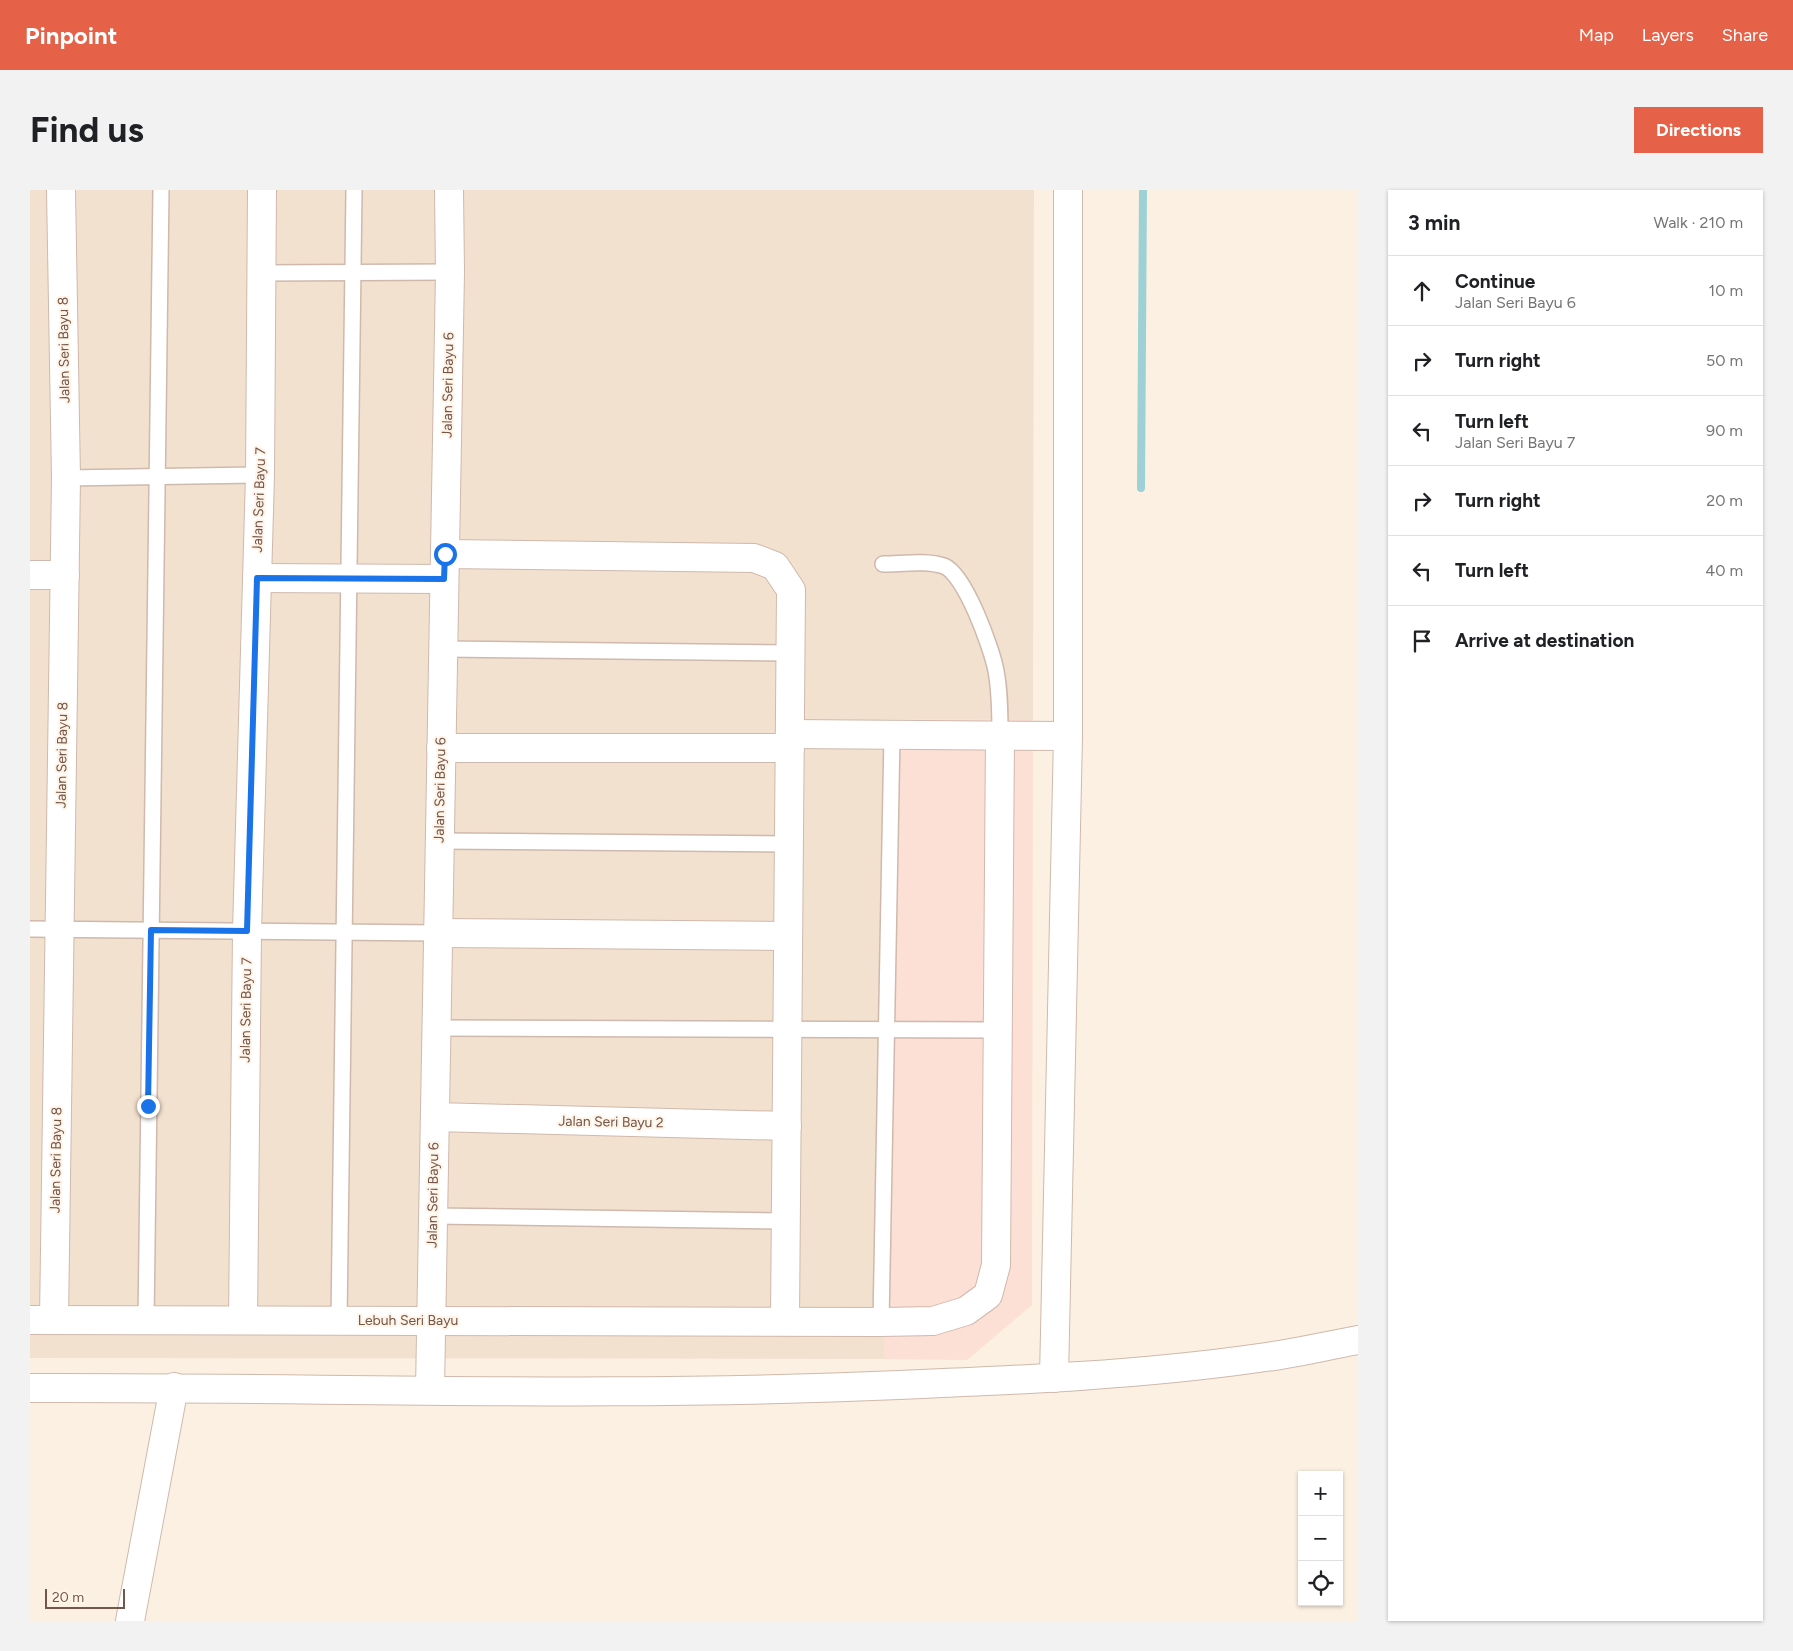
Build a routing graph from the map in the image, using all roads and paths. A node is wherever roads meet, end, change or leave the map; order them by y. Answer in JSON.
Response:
{"nodes":[{"id":1,"x":61,"y":190,"type":"edge"},
{"id":2,"x":162,"y":190,"type":"edge"},
{"id":3,"x":262,"y":190,"type":"edge"},
{"id":4,"x":354,"y":190,"type":"edge"},
{"id":5,"x":450,"y":190,"type":"edge"},
{"id":6,"x":1068,"y":190,"type":"edge"},
{"id":7,"x":262,"y":272,"type":"junction"},
{"id":8,"x":353,"y":272,"type":"junction"},
{"id":9,"x":450,"y":272,"type":"junction"},
{"id":10,"x":260,"y":475,"type":"junction"},
{"id":11,"x":157,"y":476,"type":"junction"},
{"id":12,"x":66,"y":478,"type":"junction"},
{"id":13,"x":883,"y":564,"type":"dead end"},
{"id":14,"x":444,"y":566,"type":"junction"},
{"id":15,"x":30,"y":575,"type":"edge"},
{"id":16,"x":65,"y":575,"type":"junction"},
{"id":17,"x":257,"y":578,"type":"junction"},
{"id":18,"x":349,"y":579,"type":"junction"},
{"id":19,"x":443,"y":649,"type":"junction"},
{"id":20,"x":791,"y":653,"type":"junction"},
{"id":21,"x":892,"y":735,"type":"junction"},
{"id":22,"x":1000,"y":736,"type":"junction"},
{"id":23,"x":1068,"y":736,"type":"junction"},
{"id":24,"x":790,"y":741,"type":"junction"},
{"id":25,"x":441,"y":748,"type":"junction"},
{"id":26,"x":440,"y":841,"type":"junction"},
{"id":27,"x":789,"y":844,"type":"junction"},
{"id":28,"x":30,"y":929,"type":"edge"},
{"id":29,"x":59,"y":930,"type":"junction"},
{"id":30,"x":151,"y":930,"type":"junction"},
{"id":31,"x":247,"y":931,"type":"junction"},
{"id":32,"x":344,"y":932,"type":"junction"},
{"id":33,"x":438,"y":933,"type":"junction"},
{"id":34,"x":788,"y":936,"type":"junction"},
{"id":35,"x":436,"y":1028,"type":"junction"},
{"id":36,"x":788,"y":1029,"type":"junction"},
{"id":37,"x":887,"y":1030,"type":"junction"},
{"id":38,"x":998,"y":1030,"type":"junction"},
{"id":39,"x":435,"y":1117,"type":"junction"},
{"id":40,"x":787,"y":1126,"type":"junction"},
{"id":41,"x":433,"y":1216,"type":"junction"},
{"id":42,"x":786,"y":1221,"type":"junction"},
{"id":43,"x":42,"y":1320,"type":"edge"},
{"id":44,"x":146,"y":1320,"type":"junction"},
{"id":45,"x":242,"y":1320,"type":"junction"},
{"id":46,"x":339,"y":1320,"type":"junction"},
{"id":47,"x":431,"y":1320,"type":"junction"},
{"id":48,"x":785,"y":1320,"type":"junction"},
{"id":49,"x":881,"y":1322,"type":"junction"},
{"id":50,"x":1358,"y":1340,"type":"edge"},
{"id":51,"x":1054,"y":1378,"type":"junction"},
{"id":52,"x":174,"y":1387,"type":"junction"},
{"id":53,"x":30,"y":1388,"type":"edge"},
{"id":54,"x":430,"y":1390,"type":"junction"},
{"id":55,"x":130,"y":1621,"type":"edge"}],
"edges":[{"from":1,"to":12,"type":"street","name":"Jalan Seri Bayu 8"},
{"from":2,"to":11,"type":"lane"},
{"from":3,"to":7,"type":"street","name":"Jalan Seri Bayu 7"},
{"from":4,"to":8,"type":"lane"},
{"from":5,"to":9,"type":"street","name":"Jalan Seri Bayu 6"},
{"from":6,"to":23,"type":"street"},
{"from":7,"to":8,"type":"lane"},
{"from":7,"to":10,"type":"street","name":"Jalan Seri Bayu 7"},
{"from":8,"to":9,"type":"lane"},
{"from":8,"to":18,"type":"lane"},
{"from":9,"to":14,"type":"street","name":"Jalan Seri Bayu 6"},
{"from":10,"to":11,"type":"lane"},
{"from":10,"to":17,"type":"street","name":"Jalan Seri Bayu 7"},
{"from":11,"to":12,"type":"lane"},
{"from":11,"to":30,"type":"lane"},
{"from":12,"to":16,"type":"street","name":"Jalan Seri Bayu 8"},
{"from":13,"to":22,"type":"lane"},
{"from":14,"to":18,"type":"street"},
{"from":14,"to":19,"type":"street","name":"Jalan Seri Bayu 6"},
{"from":14,"to":20,"type":"street"},
{"from":15,"to":16,"type":"street"},
{"from":16,"to":29,"type":"street","name":"Jalan Seri Bayu 8"},
{"from":17,"to":18,"type":"street"},
{"from":17,"to":31,"type":"street","name":"Jalan Seri Bayu 7"},
{"from":18,"to":32,"type":"lane"},
{"from":19,"to":20,"type":"lane"},
{"from":19,"to":25,"type":"street","name":"Jalan Seri Bayu 6"},
{"from":20,"to":24,"type":"street"},
{"from":21,"to":22,"type":"street"},
{"from":21,"to":24,"type":"street"},
{"from":21,"to":37,"type":"lane"},
{"from":22,"to":23,"type":"street"},
{"from":22,"to":38,"type":"street","name":"Lebuh Seri Bayu"},
{"from":23,"to":51,"type":"street"},
{"from":24,"to":25,"type":"street"},
{"from":24,"to":27,"type":"street"},
{"from":25,"to":26,"type":"street","name":"Jalan Seri Bayu 6"},
{"from":26,"to":27,"type":"lane"},
{"from":26,"to":33,"type":"street","name":"Jalan Seri Bayu 6"},
{"from":27,"to":34,"type":"street"},
{"from":28,"to":29,"type":"lane"},
{"from":29,"to":30,"type":"lane"},
{"from":29,"to":43,"type":"street","name":"Jalan Seri Bayu 8"},
{"from":30,"to":31,"type":"lane"},
{"from":30,"to":44,"type":"lane"},
{"from":31,"to":32,"type":"lane"},
{"from":31,"to":45,"type":"street","name":"Jalan Seri Bayu 7"},
{"from":32,"to":33,"type":"lane"},
{"from":32,"to":46,"type":"lane"},
{"from":33,"to":34,"type":"street"},
{"from":33,"to":35,"type":"street","name":"Jalan Seri Bayu 6"},
{"from":34,"to":36,"type":"street"},
{"from":35,"to":36,"type":"lane"},
{"from":35,"to":39,"type":"street","name":"Jalan Seri Bayu 6"},
{"from":36,"to":37,"type":"lane"},
{"from":36,"to":40,"type":"street"},
{"from":37,"to":38,"type":"lane"},
{"from":37,"to":49,"type":"lane"},
{"from":38,"to":49,"type":"street","name":"Lebuh Seri Bayu"},
{"from":39,"to":40,"type":"street","name":"Jalan Seri Bayu 2"},
{"from":39,"to":41,"type":"street","name":"Jalan Seri Bayu 6"},
{"from":40,"to":42,"type":"street"},
{"from":41,"to":42,"type":"lane"},
{"from":41,"to":47,"type":"street","name":"Jalan Seri Bayu 6"},
{"from":42,"to":48,"type":"street"},
{"from":43,"to":44,"type":"street","name":"Lebuh Seri Bayu"},
{"from":44,"to":45,"type":"street","name":"Lebuh Seri Bayu"},
{"from":45,"to":46,"type":"street","name":"Lebuh Seri Bayu"},
{"from":46,"to":47,"type":"street","name":"Lebuh Seri Bayu"},
{"from":47,"to":48,"type":"street","name":"Lebuh Seri Bayu"},
{"from":47,"to":54,"type":"street","name":"Jalan Seri Bayu 6"},
{"from":48,"to":49,"type":"street","name":"Lebuh Seri Bayu"},
{"from":50,"to":51,"type":"street"},
{"from":51,"to":54,"type":"street"},
{"from":52,"to":53,"type":"street"},
{"from":52,"to":54,"type":"street"},
{"from":52,"to":55,"type":"street"}]}
